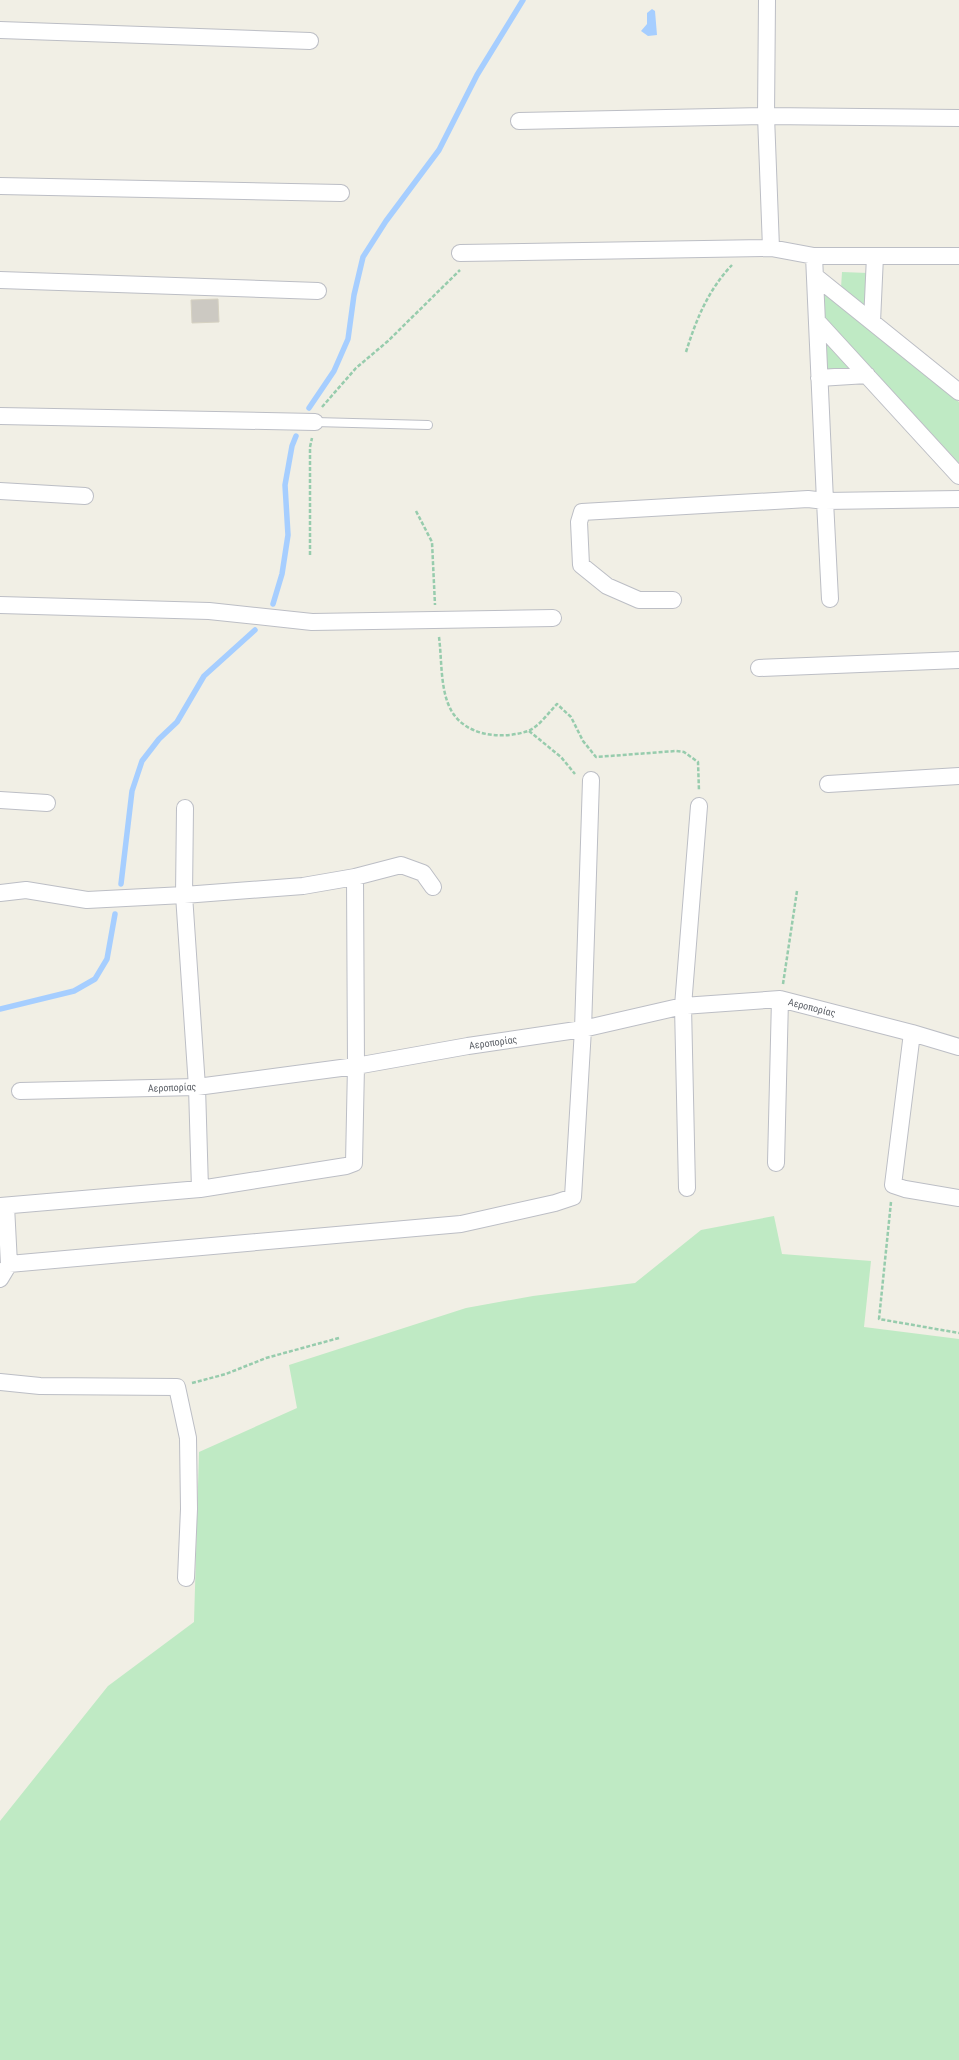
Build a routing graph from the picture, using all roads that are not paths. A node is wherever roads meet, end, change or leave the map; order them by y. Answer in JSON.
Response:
{"nodes":[{"id":1,"x":767,"y":0,"type":"edge"},
{"id":2,"x":0,"y":30,"type":"edge"},
{"id":3,"x":310,"y":41,"type":"dead end"},
{"id":4,"x":766,"y":116,"type":"junction"},
{"id":5,"x":959,"y":118,"type":"edge"},
{"id":6,"x":519,"y":121,"type":"dead end"},
{"id":7,"x":0,"y":186,"type":"edge"},
{"id":8,"x":341,"y":193,"type":"dead end"},
{"id":9,"x":771,"y":248,"type":"junction"},
{"id":10,"x":460,"y":252,"type":"dead end"},
{"id":11,"x":814,"y":256,"type":"junction"},
{"id":12,"x":875,"y":256,"type":"junction"},
{"id":13,"x":959,"y":256,"type":"edge"},
{"id":14,"x":815,"y":276,"type":"junction"},
{"id":15,"x":0,"y":280,"type":"edge"},
{"id":16,"x":318,"y":292,"type":"dead end"},
{"id":17,"x":817,"y":321,"type":"junction"},
{"id":18,"x":872,"y":322,"type":"junction"},
{"id":19,"x":866,"y":375,"type":"junction"},
{"id":20,"x":819,"y":378,"type":"junction"},
{"id":21,"x":959,"y":392,"type":"edge"},
{"id":22,"x":0,"y":416,"type":"edge"},
{"id":23,"x":315,"y":422,"type":"joint"},
{"id":24,"x":428,"y":425,"type":"dead end"},
{"id":25,"x":959,"y":476,"type":"edge"},
{"id":26,"x":0,"y":491,"type":"edge"},
{"id":27,"x":85,"y":496,"type":"dead end"},
{"id":28,"x":959,"y":500,"type":"edge"},
{"id":29,"x":825,"y":501,"type":"junction"},
{"id":30,"x":830,"y":599,"type":"dead end"},
{"id":31,"x":673,"y":600,"type":"dead end"},
{"id":32,"x":0,"y":606,"type":"edge"},
{"id":33,"x":553,"y":618,"type":"dead end"},
{"id":34,"x":959,"y":660,"type":"edge"},
{"id":35,"x":759,"y":668,"type":"dead end"},
{"id":36,"x":959,"y":776,"type":"edge"},
{"id":37,"x":584,"y":779,"type":"road end"},
{"id":38,"x":828,"y":784,"type":"dead end"},
{"id":39,"x":0,"y":800,"type":"edge"},
{"id":40,"x":47,"y":803,"type":"dead end"},
{"id":41,"x":699,"y":806,"type":"road end"},
{"id":42,"x":185,"y":808,"type":"dead end"},
{"id":43,"x":355,"y":877,"type":"junction"},
{"id":44,"x":433,"y":887,"type":"dead end"},
{"id":45,"x":0,"y":893,"type":"edge"},
{"id":46,"x":184,"y":895,"type":"junction"},
{"id":47,"x":780,"y":999,"type":"junction"},
{"id":48,"x":683,"y":1006,"type":"junction"},
{"id":49,"x":582,"y":1029,"type":"junction"},
{"id":50,"x":912,"y":1033,"type":"junction"},
{"id":51,"x":959,"y":1047,"type":"edge"},
{"id":52,"x":356,"y":1066,"type":"junction"},
{"id":53,"x":197,"y":1087,"type":"junction"},
{"id":54,"x":20,"y":1091,"type":"dead end"},
{"id":55,"x":776,"y":1163,"type":"dead end"},
{"id":56,"x":687,"y":1188,"type":"dead end"},
{"id":57,"x":200,"y":1189,"type":"junction"},
{"id":58,"x":959,"y":1198,"type":"edge"},
{"id":59,"x":3,"y":1206,"type":"edge"},
{"id":60,"x":9,"y":1264,"type":"junction"},
{"id":61,"x":0,"y":1278,"type":"edge"},
{"id":62,"x":0,"y":1382,"type":"edge"},
{"id":63,"x":186,"y":1578,"type":"dead end"}],
"edges":[{"from":1,"to":4,"type":"street"},
{"from":2,"to":3,"type":"street"},
{"from":4,"to":5,"type":"street"},
{"from":4,"to":6,"type":"street"},
{"from":4,"to":9,"type":"street"},
{"from":7,"to":8,"type":"street"},
{"from":9,"to":10,"type":"street"},
{"from":9,"to":11,"type":"street"},
{"from":11,"to":12,"type":"street"},
{"from":11,"to":14,"type":"street"},
{"from":12,"to":13,"type":"street"},
{"from":12,"to":18,"type":"street"},
{"from":14,"to":17,"type":"street"},
{"from":14,"to":18,"type":"street"},
{"from":15,"to":16,"type":"street"},
{"from":17,"to":19,"type":"street"},
{"from":17,"to":20,"type":"street"},
{"from":18,"to":21,"type":"street"},
{"from":19,"to":20,"type":"street"},
{"from":19,"to":25,"type":"street"},
{"from":20,"to":29,"type":"street"},
{"from":22,"to":23,"type":"street"},
{"from":23,"to":24,"type":"lane"},
{"from":26,"to":27,"type":"street"},
{"from":28,"to":29,"type":"street"},
{"from":29,"to":30,"type":"street"},
{"from":29,"to":31,"type":"street"},
{"from":32,"to":33,"type":"street"},
{"from":34,"to":35,"type":"street"},
{"from":36,"to":38,"type":"street"},
{"from":37,"to":49,"type":"street"},
{"from":39,"to":40,"type":"street"},
{"from":41,"to":48,"type":"street"},
{"from":42,"to":46,"type":"street"},
{"from":43,"to":44,"type":"street"},
{"from":43,"to":46,"type":"street"},
{"from":43,"to":52,"type":"street"},
{"from":45,"to":46,"type":"street"},
{"from":46,"to":53,"type":"street"},
{"from":47,"to":48,"type":"street","name":"Αεροπορίας"},
{"from":47,"to":50,"type":"street","name":"Αεροπορίας"},
{"from":47,"to":55,"type":"street"},
{"from":48,"to":49,"type":"street","name":"Αεροπορίας"},
{"from":48,"to":56,"type":"street"},
{"from":49,"to":52,"type":"street","name":"Αεροπορίας"},
{"from":49,"to":60,"type":"street"},
{"from":50,"to":51,"type":"street","name":"Αεροπορίας"},
{"from":50,"to":58,"type":"street"},
{"from":52,"to":53,"type":"street","name":"Αεροπορίας"},
{"from":52,"to":57,"type":"street"},
{"from":53,"to":54,"type":"street","name":"Αεροπορίας"},
{"from":53,"to":57,"type":"street"},
{"from":57,"to":59,"type":"street"},
{"from":59,"to":60,"type":"street"},
{"from":60,"to":61,"type":"street"},
{"from":62,"to":63,"type":"street"}]}
